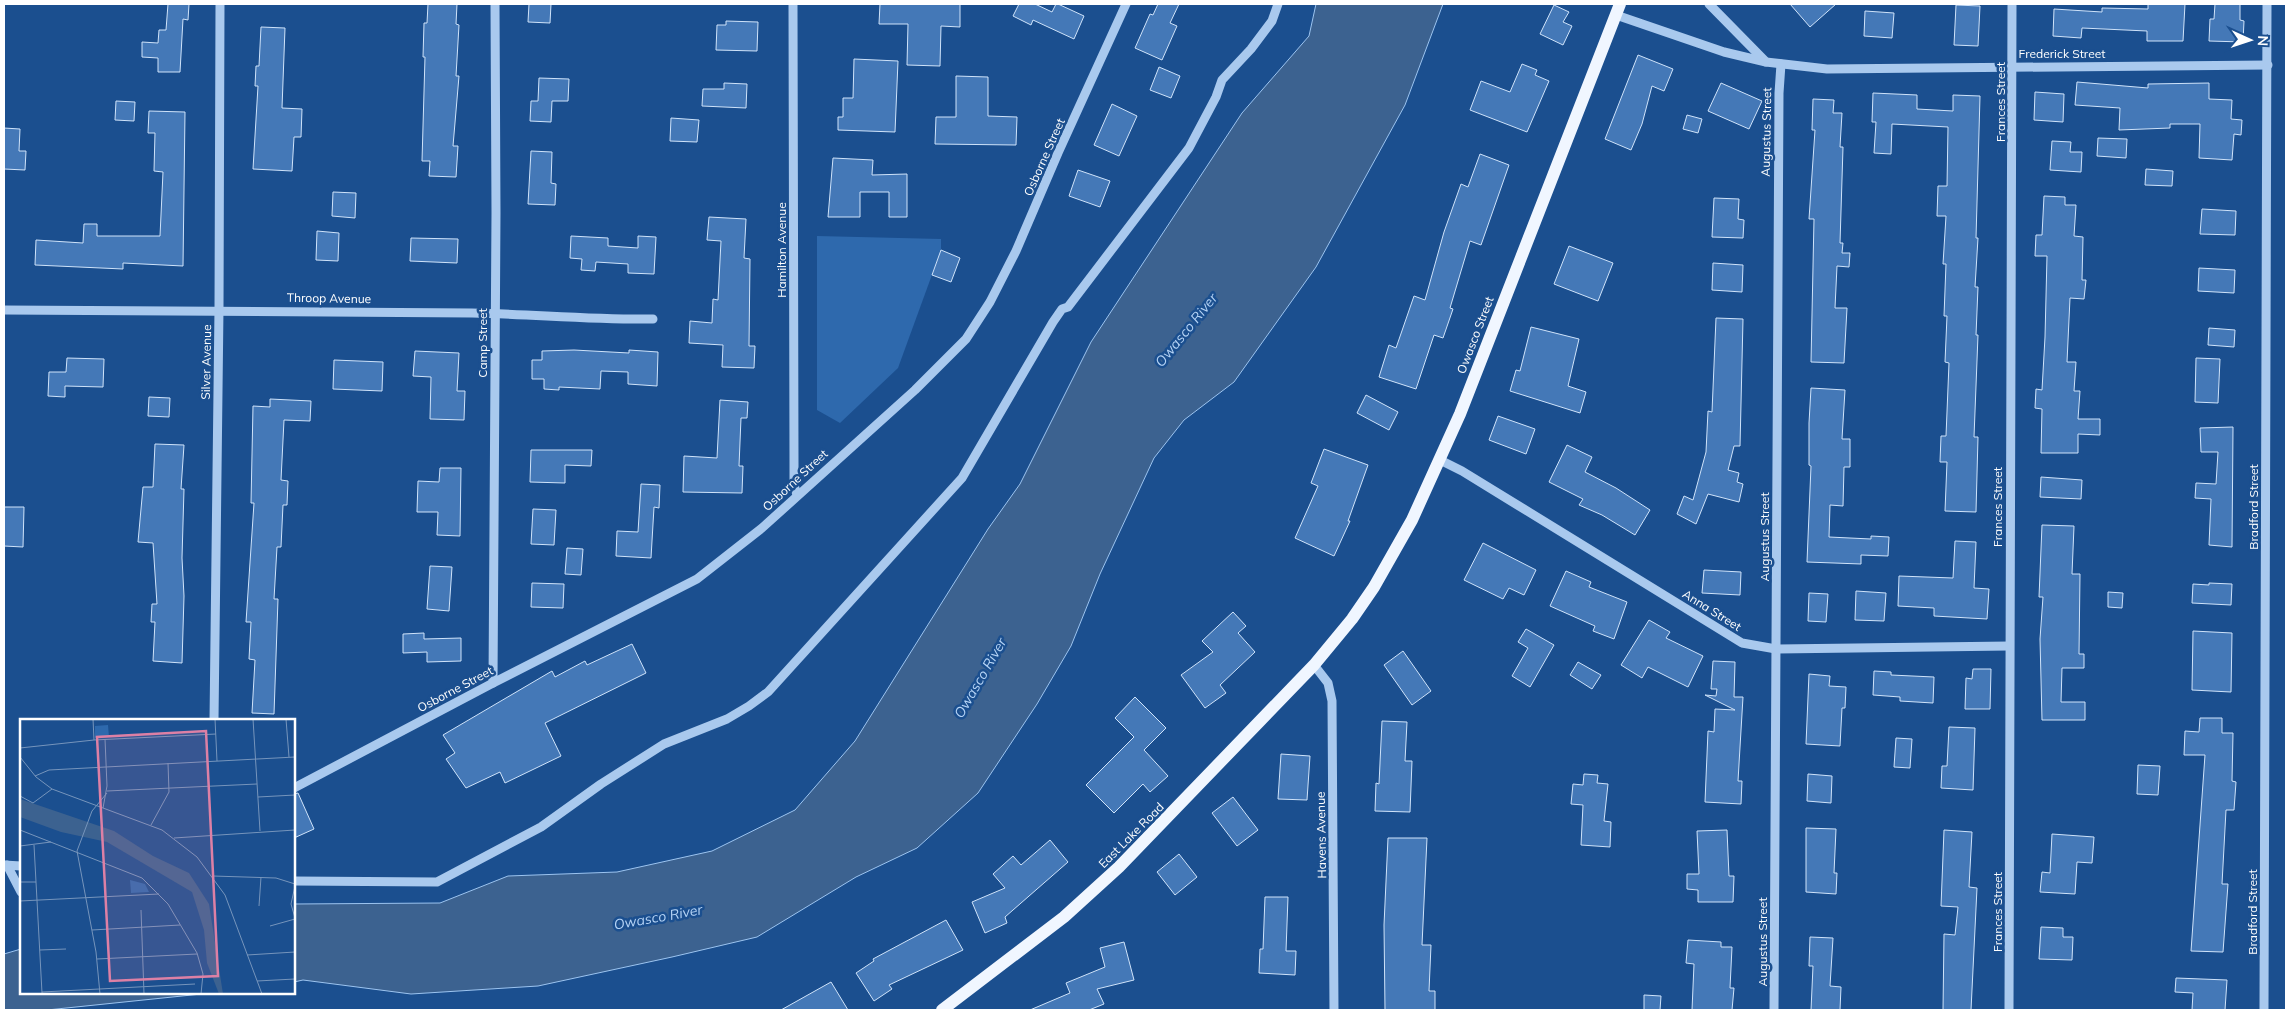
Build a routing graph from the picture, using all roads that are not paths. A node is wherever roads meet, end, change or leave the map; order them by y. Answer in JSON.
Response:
{"nodes":[{"id":1,"x":220,"y":4,"type":"edge"},
{"id":2,"x":495,"y":4,"type":"edge"},
{"id":3,"x":793,"y":4,"type":"edge"},
{"id":4,"x":1126,"y":4,"type":"edge"},
{"id":5,"x":1278,"y":4,"type":"edge"},
{"id":6,"x":1709,"y":4,"type":"edge"},
{"id":7,"x":2012,"y":4,"type":"edge"},
{"id":8,"x":2267,"y":4,"type":"edge"},
{"id":9,"x":1618,"y":9,"type":"edge"},
{"id":10,"x":1766,"y":62,"type":"junction"},
{"id":11,"x":1781,"y":64,"type":"junction"},
{"id":12,"x":2013,"y":66,"type":"junction"},
{"id":13,"x":2268,"y":66,"type":"junction"},
{"id":14,"x":219,"y":309,"type":"junction"},
{"id":15,"x":4,"y":310,"type":"edge"},
{"id":16,"x":494,"y":314,"type":"junction"},
{"id":17,"x":653,"y":319,"type":"dead end"},
{"id":18,"x":1440,"y":460,"type":"junction"},
{"id":19,"x":798,"y":495,"type":"junction"},
{"id":20,"x":2009,"y":646,"type":"junction"},
{"id":21,"x":1776,"y":649,"type":"junction"},
{"id":22,"x":1317,"y":661,"type":"junction"},
{"id":23,"x":493,"y":682,"type":"junction"},
{"id":24,"x":214,"y":719,"type":"edge"},
{"id":25,"x":295,"y":787,"type":"edge"},
{"id":26,"x":5,"y":865,"type":"edge"},
{"id":27,"x":20,"y":866,"type":"edge"},
{"id":28,"x":295,"y":881,"type":"edge"},
{"id":29,"x":20,"y":890,"type":"edge"},
{"id":30,"x":942,"y":1010,"type":"edge"},
{"id":31,"x":1334,"y":1010,"type":"edge"},
{"id":32,"x":1774,"y":1010,"type":"edge"},
{"id":33,"x":2009,"y":1010,"type":"edge"},
{"id":34,"x":2264,"y":1010,"type":"edge"}],
"edges":[{"from":1,"to":14,"type":"street","name":"Silver Avenue"},
{"from":2,"to":16,"type":"street","name":"Camp Street"},
{"from":3,"to":19,"type":"street","name":"Hamilton Avenue"},
{"from":4,"to":19,"type":"street","name":"Osborne Street"},
{"from":5,"to":28,"type":"street"},
{"from":6,"to":10,"type":"street"},
{"from":7,"to":12,"type":"street","name":"Frances Street"},
{"from":8,"to":13,"type":"street","name":"Bradford Street"},
{"from":9,"to":10,"type":"street","name":"Frederick Street"},
{"from":9,"to":18,"type":"main road","name":"Owasco Street"},
{"from":10,"to":11,"type":"street","name":"Frederick Street"},
{"from":11,"to":12,"type":"street","name":"Frederick Street"},
{"from":11,"to":21,"type":"street","name":"Augustus Street"},
{"from":12,"to":13,"type":"street","name":"Frederick Street"},
{"from":12,"to":20,"type":"street","name":"Frances Street"},
{"from":13,"to":34,"type":"street","name":"Bradford Street"},
{"from":14,"to":15,"type":"street","name":"Throop Avenue"},
{"from":14,"to":16,"type":"street","name":"Throop Avenue"},
{"from":14,"to":24,"type":"street","name":"Silver Avenue"},
{"from":16,"to":17,"type":"street","name":"Throop Avenue"},
{"from":16,"to":23,"type":"street","name":"Camp Street"},
{"from":18,"to":21,"type":"street","name":"Anna Street"},
{"from":18,"to":22,"type":"main road","name":"Owasco Street"},
{"from":19,"to":23,"type":"street","name":"Osborne Street"},
{"from":20,"to":21,"type":"street","name":"Anna Street"},
{"from":20,"to":33,"type":"street","name":"Frances Street"},
{"from":21,"to":32,"type":"street","name":"Augustus Street"},
{"from":22,"to":30,"type":"main road","name":"East Lake Road"},
{"from":22,"to":31,"type":"street","name":"Havens Avenue"},
{"from":23,"to":25,"type":"street","name":"Osborne Street"},
{"from":26,"to":27,"type":"street"},
{"from":26,"to":29,"type":"street"}]}
